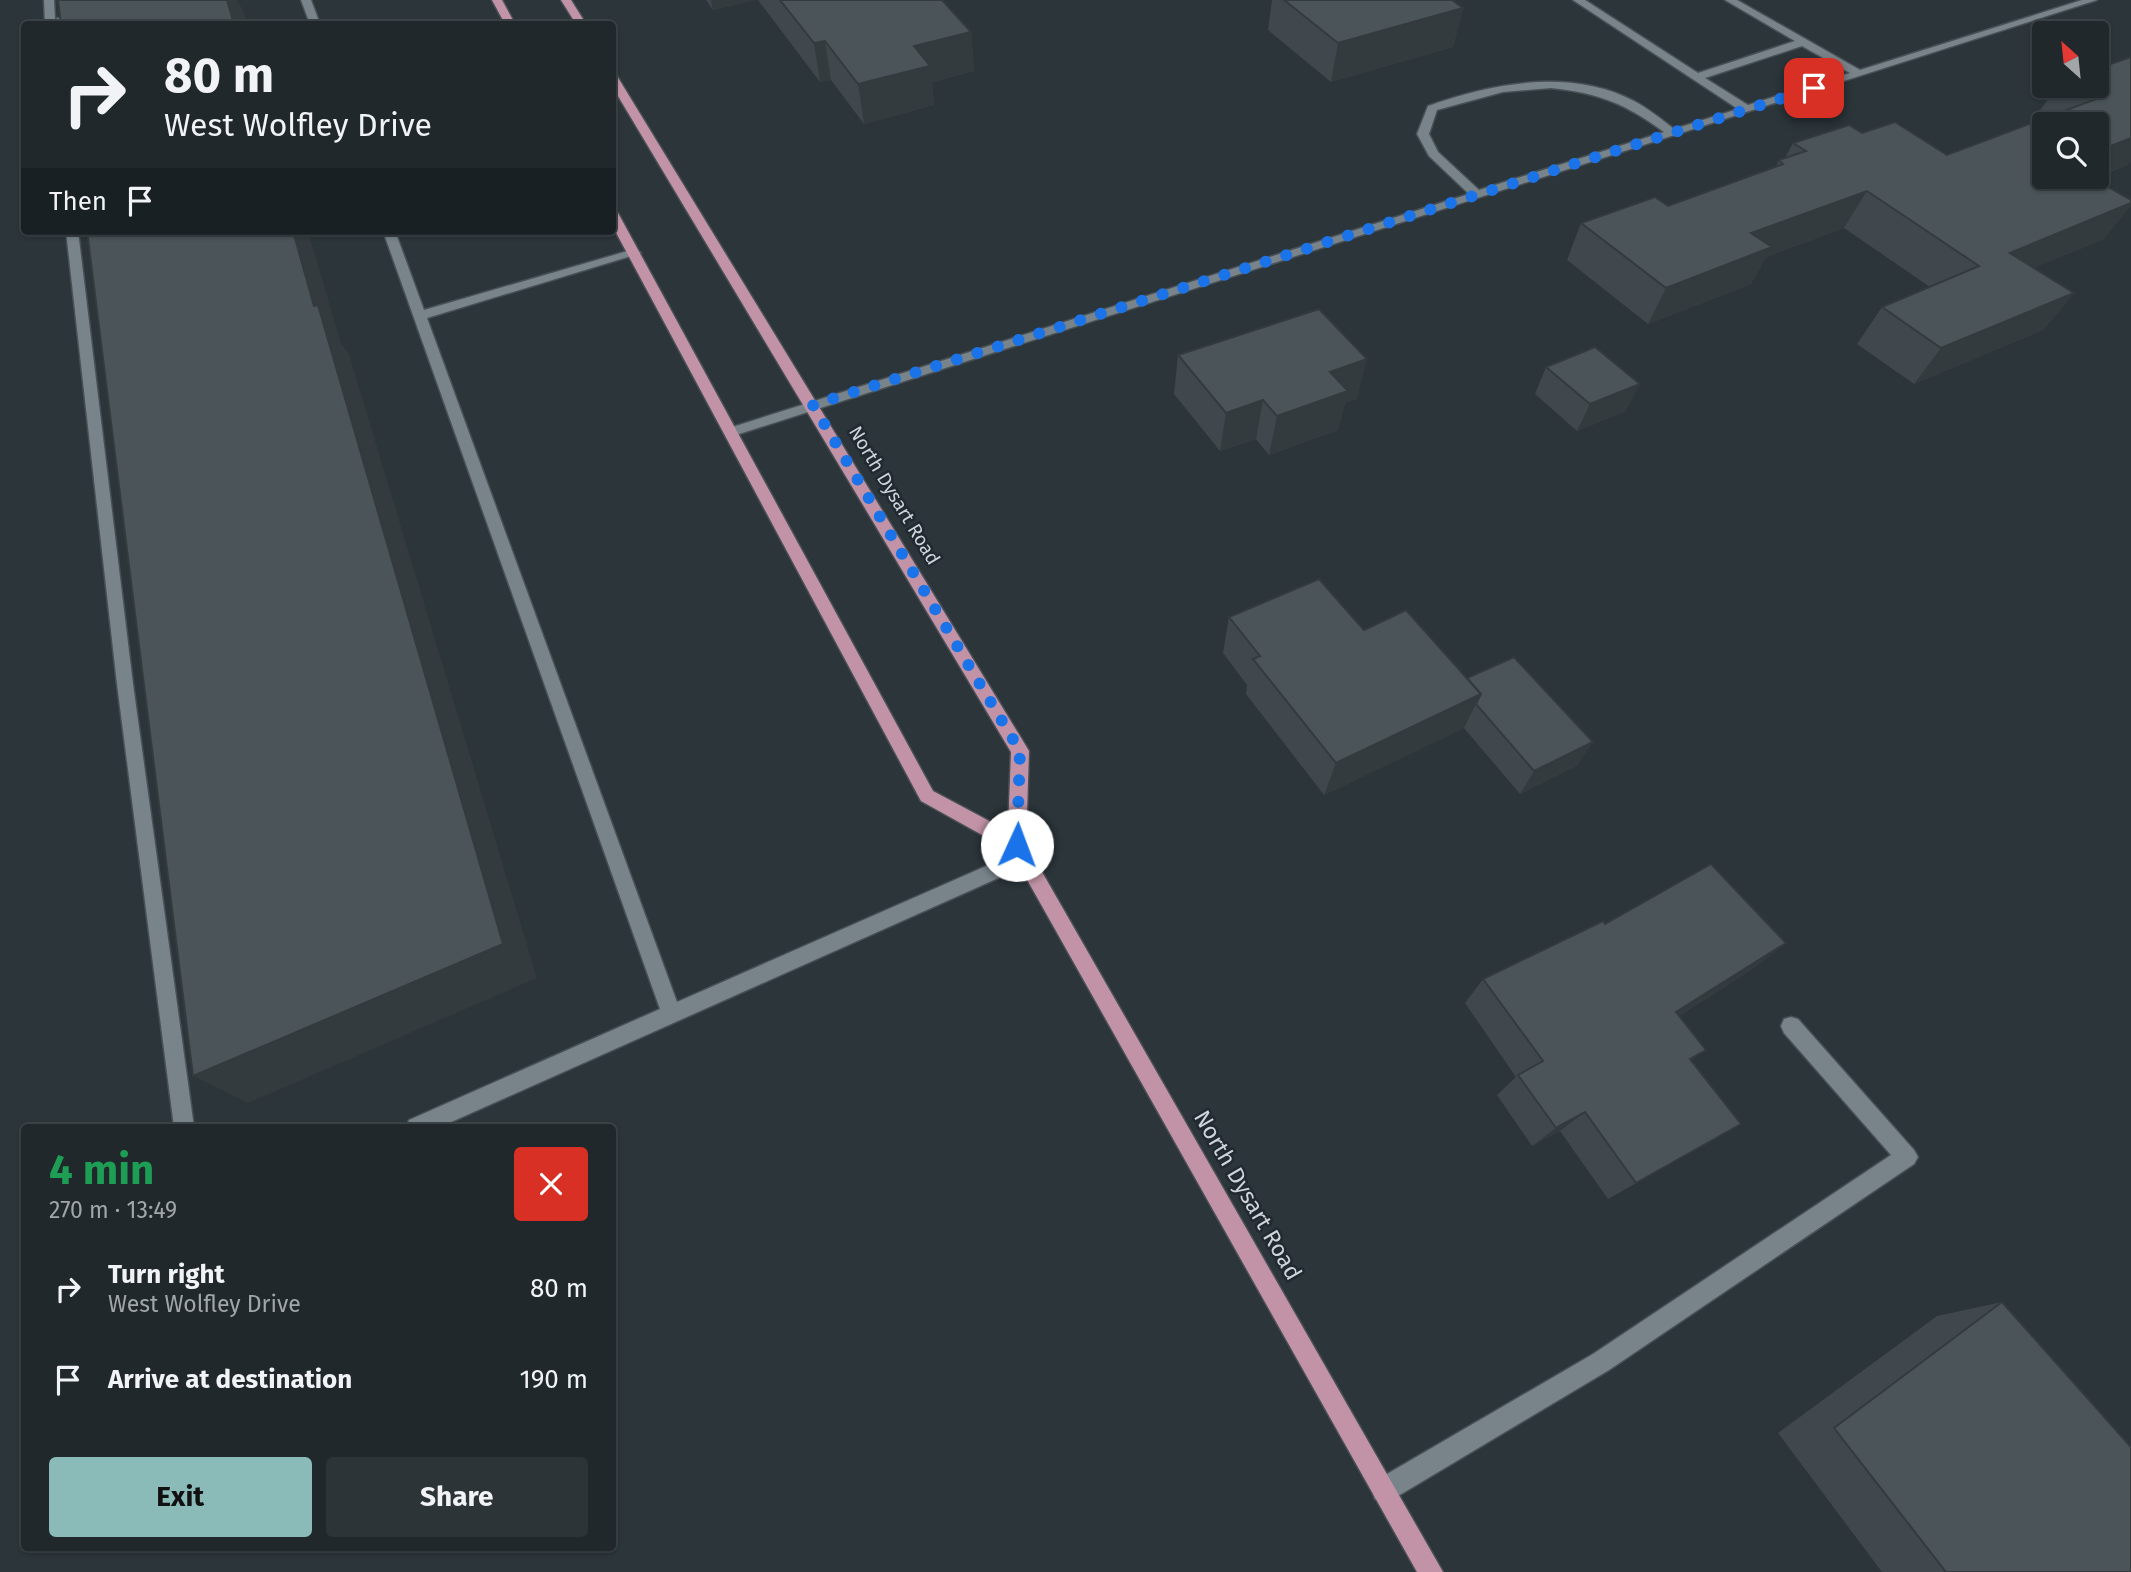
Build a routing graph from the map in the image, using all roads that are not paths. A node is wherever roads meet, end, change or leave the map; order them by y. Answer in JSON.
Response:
{"nodes":[{"id":1,"x":49,"y":0,"type":"edge"},
{"id":2,"x":306,"y":0,"type":"edge"},
{"id":3,"x":497,"y":0,"type":"edge"},
{"id":4,"x":566,"y":0,"type":"edge"},
{"id":5,"x":1578,"y":0,"type":"edge"},
{"id":6,"x":1730,"y":0,"type":"edge"},
{"id":7,"x":2092,"y":0,"type":"edge"},
{"id":8,"x":99,"y":13,"type":"edge"},
{"id":9,"x":50,"y":21,"type":"edge"},
{"id":10,"x":63,"y":21,"type":"edge"},
{"id":11,"x":314,"y":21,"type":"edge"},
{"id":12,"x":508,"y":21,"type":"edge"},
{"id":13,"x":579,"y":21,"type":"edge"},
{"id":14,"x":1804,"y":42,"type":"junction"},
{"id":15,"x":1859,"y":74,"type":"junction"},
{"id":16,"x":1696,"y":76,"type":"junction"},
{"id":17,"x":616,"y":83,"type":"edge"},
{"id":18,"x":1746,"y":109,"type":"junction"},
{"id":19,"x":1673,"y":133,"type":"junction"},
{"id":20,"x":1477,"y":195,"type":"junction"},
{"id":21,"x":616,"y":221,"type":"edge"},
{"id":22,"x":72,"y":235,"type":"edge"},
{"id":23,"x":390,"y":235,"type":"edge"},
{"id":24,"x":635,"y":253,"type":"junction"},
{"id":25,"x":420,"y":316,"type":"junction"},
{"id":26,"x":813,"y":405,"type":"junction"},
{"id":27,"x":731,"y":432,"type":"junction"},
{"id":28,"x":1021,"y":852,"type":"junction"},
{"id":29,"x":672,"y":1014,"type":"junction"},
{"id":30,"x":1791,"y":1026,"type":"dead end"},
{"id":31,"x":184,"y":1124,"type":"edge"},
{"id":32,"x":423,"y":1124,"type":"edge"},
{"id":33,"x":1384,"y":1490,"type":"junction"},
{"id":34,"x":1431,"y":1572,"type":"edge"}],
"edges":[{"from":1,"to":9,"type":"street"},
{"from":2,"to":11,"type":"street"},
{"from":3,"to":12,"type":"main road"},
{"from":4,"to":13,"type":"main road"},
{"from":5,"to":16,"type":"street"},
{"from":6,"to":14,"type":"street"},
{"from":7,"to":15,"type":"street"},
{"from":8,"to":10,"type":"street"},
{"from":14,"to":15,"type":"street"},
{"from":14,"to":16,"type":"street"},
{"from":15,"to":18,"type":"street"},
{"from":16,"to":18,"type":"street"},
{"from":17,"to":26,"type":"main road","name":"North Dysart Road"},
{"from":18,"to":19,"type":"street"},
{"from":19,"to":20,"type":"street"},
{"from":19,"to":20,"type":"street"},
{"from":20,"to":26,"type":"street"},
{"from":21,"to":24,"type":"main road"},
{"from":22,"to":31,"type":"street"},
{"from":23,"to":25,"type":"street"},
{"from":24,"to":25,"type":"street"},
{"from":24,"to":27,"type":"main road"},
{"from":25,"to":29,"type":"street"},
{"from":26,"to":27,"type":"street"},
{"from":26,"to":28,"type":"main road","name":"North Dysart Road"},
{"from":27,"to":28,"type":"main road"},
{"from":28,"to":29,"type":"street"},
{"from":28,"to":33,"type":"main road","name":"North Dysart Road"},
{"from":29,"to":32,"type":"street"},
{"from":30,"to":33,"type":"street"},
{"from":33,"to":34,"type":"main road","name":"North Dysart Road"}]}
